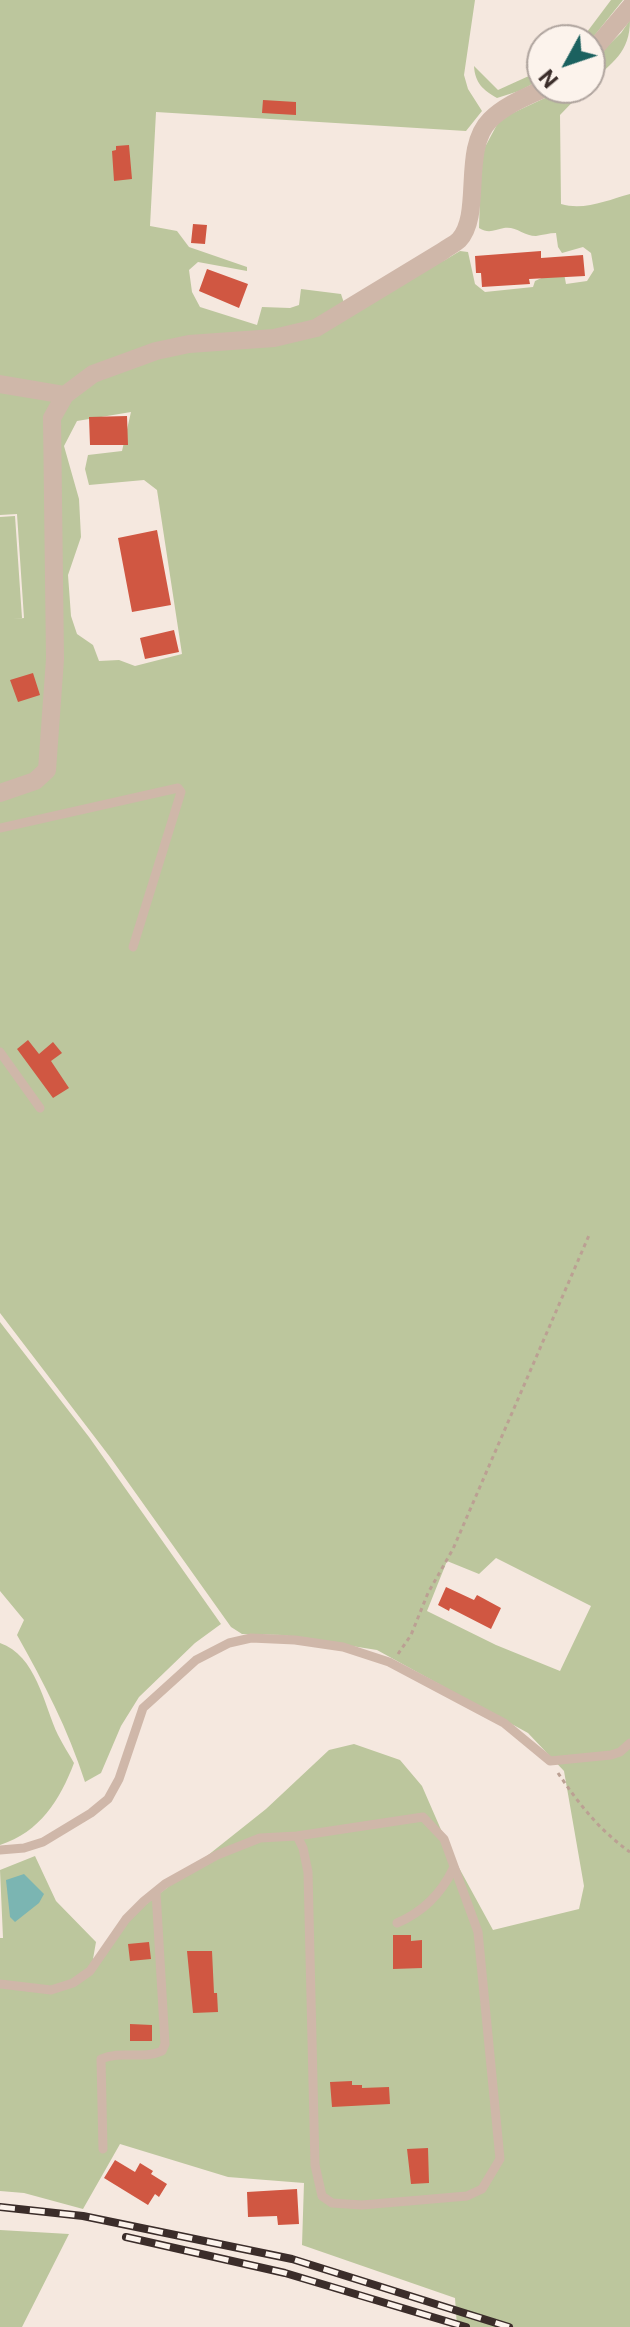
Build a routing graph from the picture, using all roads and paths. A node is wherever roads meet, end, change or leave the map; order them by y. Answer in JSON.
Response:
{"nodes":[{"id":1,"x":630,"y":7,"type":"edge"},
{"id":2,"x":606,"y":35,"type":"edge"},
{"id":3,"x":526,"y":97,"type":"edge"},
{"id":4,"x":0,"y":384,"type":"edge"},
{"id":5,"x":65,"y":395,"type":"junction"},
{"id":6,"x":0,"y":793,"type":"edge"},
{"id":7,"x":0,"y":828,"type":"edge"},
{"id":8,"x":133,"y":947,"type":"dead end"},
{"id":9,"x":0,"y":1052,"type":"edge"},
{"id":10,"x":40,"y":1108,"type":"dead end"},
{"id":11,"x":590,"y":1233,"type":"dead end"},
{"id":12,"x":389,"y":1662,"type":"junction"},
{"id":13,"x":630,"y":1743,"type":"edge"},
{"id":14,"x":550,"y":1761,"type":"junction"},
{"id":15,"x":297,"y":1836,"type":"junction"},
{"id":16,"x":0,"y":1850,"type":"edge"},
{"id":17,"x":630,"y":1852,"type":"edge"},
{"id":18,"x":453,"y":1869,"type":"junction"},
{"id":19,"x":156,"y":1892,"type":"junction"},
{"id":20,"x":397,"y":1923,"type":"dead end"},
{"id":21,"x":0,"y":1984,"type":"edge"},
{"id":22,"x":103,"y":2149,"type":"dead end"}],
"edges":[{"from":1,"to":2,"type":"street"},
{"from":3,"to":5,"type":"street"},
{"from":4,"to":5,"type":"street"},
{"from":5,"to":6,"type":"street"},
{"from":7,"to":8,"type":"lane"},
{"from":9,"to":10,"type":"lane"},
{"from":11,"to":12,"type":"path"},
{"from":12,"to":14,"type":"lane"},
{"from":12,"to":16,"type":"lane"},
{"from":13,"to":14,"type":"lane"},
{"from":14,"to":17,"type":"path"},
{"from":15,"to":18,"type":"lane"},
{"from":15,"to":18,"type":"lane"},
{"from":15,"to":19,"type":"lane"},
{"from":18,"to":20,"type":"lane"},
{"from":19,"to":21,"type":"lane"},
{"from":19,"to":22,"type":"lane"}]}
